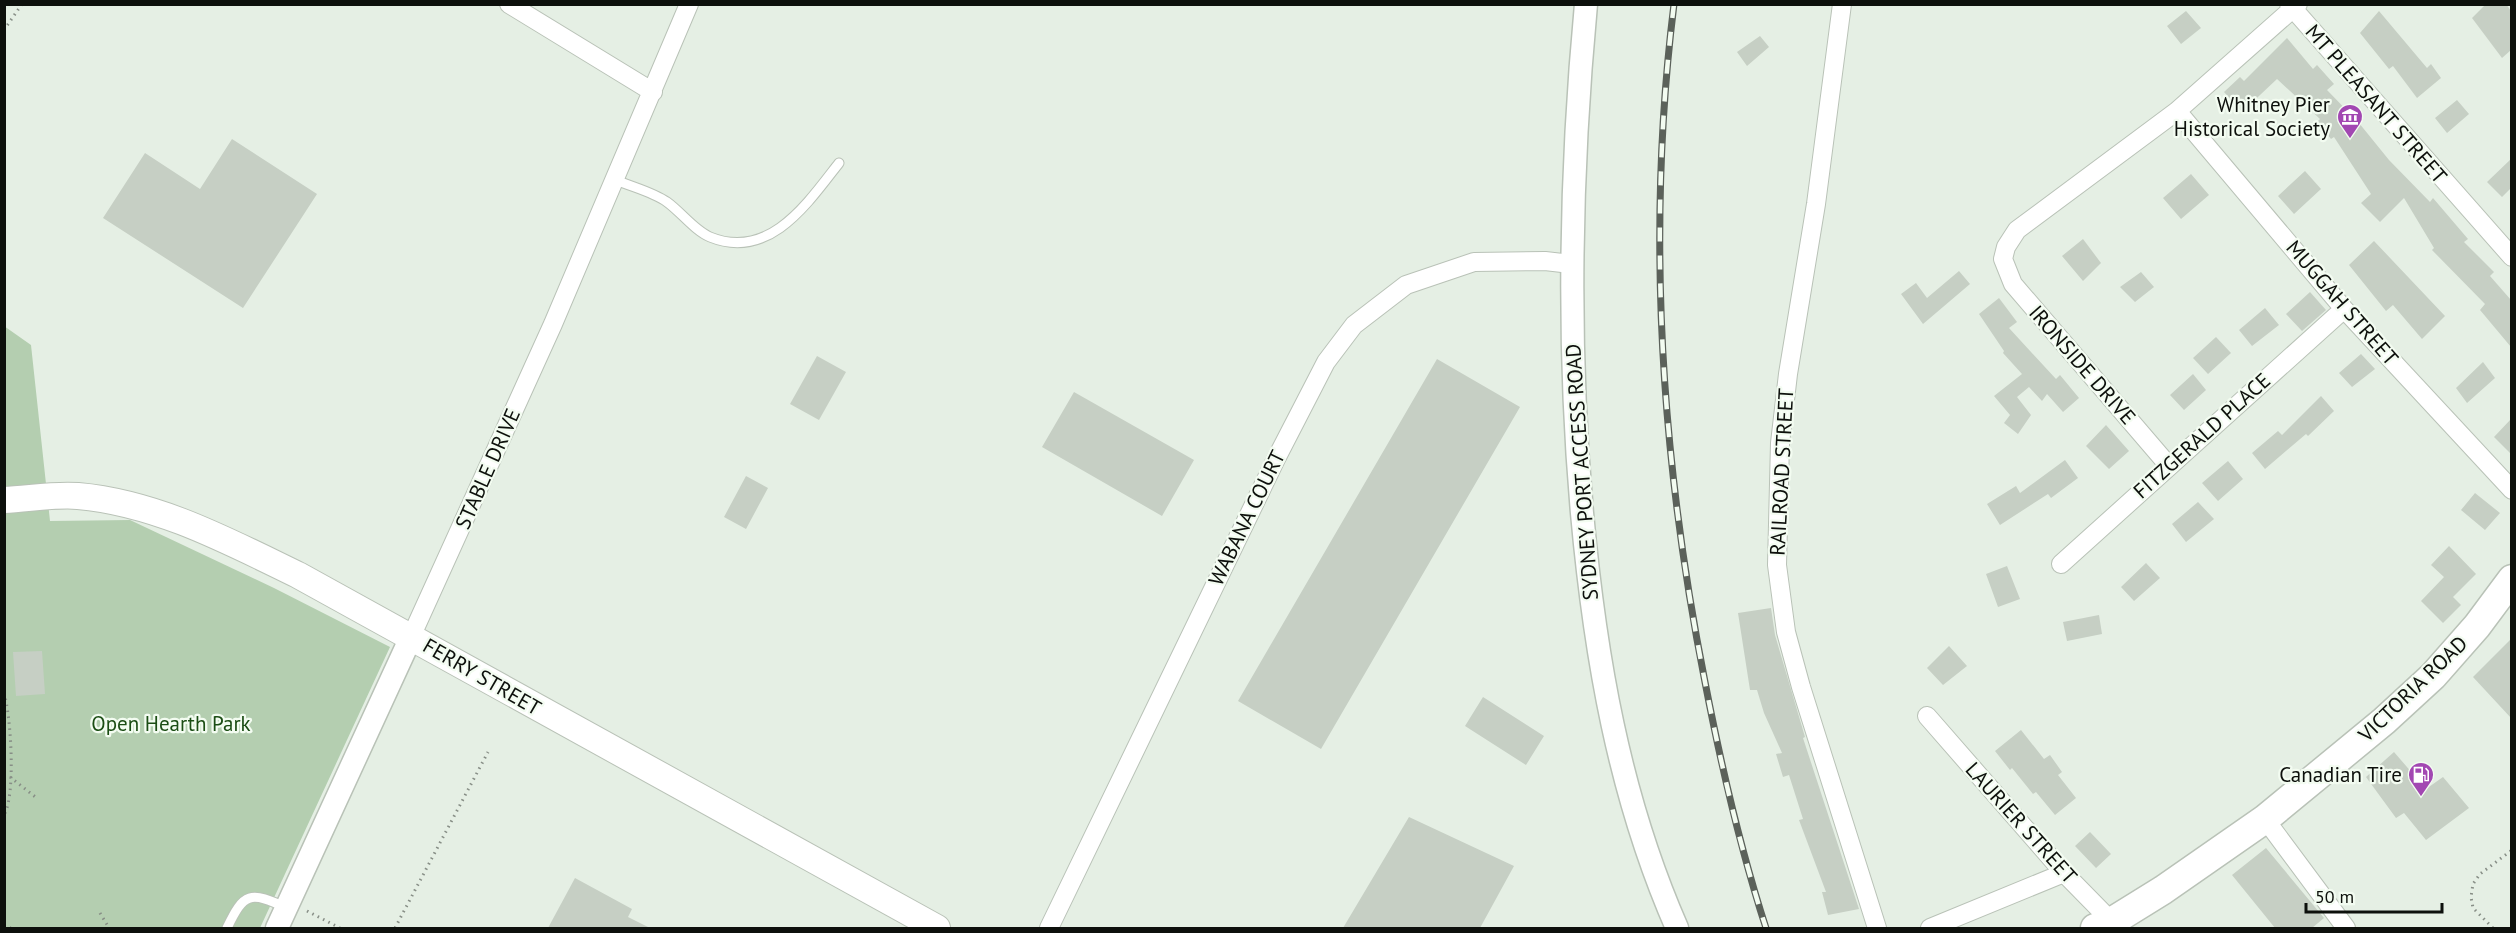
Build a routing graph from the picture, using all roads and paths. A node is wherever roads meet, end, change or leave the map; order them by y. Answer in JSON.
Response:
{"nodes":[{"id":1,"x":22,"y":4,"type":"edge"},
{"id":2,"x":509,"y":4,"type":"edge"},
{"id":3,"x":689,"y":4,"type":"edge"},
{"id":4,"x":1586,"y":4,"type":"edge"},
{"id":5,"x":1842,"y":4,"type":"edge"},
{"id":6,"x":2293,"y":6,"type":"edge"},
{"id":7,"x":4,"y":30,"type":"edge"},
{"id":8,"x":653,"y":92,"type":"junction"},
{"id":9,"x":2177,"y":111,"type":"junction"},
{"id":10,"x":839,"y":163,"type":"dead end"},
{"id":11,"x":616,"y":180,"type":"junction"},
{"id":12,"x":2511,"y":257,"type":"edge"},
{"id":13,"x":1571,"y":264,"type":"junction"},
{"id":14,"x":2344,"y":309,"type":"junction"},
{"id":15,"x":2169,"y":466,"type":"junction"},
{"id":16,"x":2511,"y":490,"type":"edge"},
{"id":17,"x":4,"y":500,"type":"edge"},
{"id":18,"x":2061,"y":564,"type":"dead end"},
{"id":19,"x":2511,"y":579,"type":"edge"},
{"id":20,"x":411,"y":637,"type":"junction"},
{"id":21,"x":4,"y":669,"type":"edge"},
{"id":22,"x":4,"y":678,"type":"edge"},
{"id":23,"x":4,"y":693,"type":"edge"},
{"id":24,"x":1927,"y":716,"type":"dead end"},
{"id":25,"x":488,"y":752,"type":"dead end"},
{"id":26,"x":10,"y":777,"type":"junction"},
{"id":27,"x":38,"y":799,"type":"dead end"},
{"id":28,"x":4,"y":815,"type":"edge"},
{"id":29,"x":2265,"y":819,"type":"junction"},
{"id":30,"x":2511,"y":850,"type":"edge"},
{"id":31,"x":2064,"y":873,"type":"junction"},
{"id":32,"x":288,"y":904,"type":"junction"},
{"id":33,"x":100,"y":913,"type":"dead end"},
{"id":34,"x":2109,"y":926,"type":"edge"},
{"id":35,"x":4,"y":927,"type":"edge"},
{"id":36,"x":11,"y":928,"type":"edge"},
{"id":37,"x":109,"y":928,"type":"edge"},
{"id":38,"x":227,"y":928,"type":"edge"},
{"id":39,"x":277,"y":928,"type":"edge"},
{"id":40,"x":340,"y":928,"type":"edge"},
{"id":41,"x":395,"y":928,"type":"edge"},
{"id":42,"x":937,"y":928,"type":"edge"},
{"id":43,"x":1049,"y":928,"type":"edge"},
{"id":44,"x":1677,"y":928,"type":"edge"},
{"id":45,"x":1877,"y":928,"type":"edge"},
{"id":46,"x":1930,"y":928,"type":"edge"},
{"id":47,"x":2346,"y":928,"type":"edge"},
{"id":48,"x":2493,"y":928,"type":"edge"}],
"edges":[{"from":1,"to":7,"type":"path"},
{"from":2,"to":8,"type":"street"},
{"from":3,"to":8,"type":"street","name":"STABLE DRIVE"},
{"from":4,"to":13,"type":"street","name":"SYDNEY PORT ACCESS ROAD"},
{"from":5,"to":45,"type":"street","name":"RAILROAD STREET"},
{"from":6,"to":9,"type":"street"},
{"from":6,"to":12,"type":"street","name":"MT PLEASANT STREET"},
{"from":8,"to":11,"type":"street","name":"STABLE DRIVE"},
{"from":9,"to":14,"type":"street","name":"MUGGAH STREET"},
{"from":9,"to":15,"type":"street","name":"IRONSIDE DRIVE"},
{"from":10,"to":11,"type":"lane"},
{"from":11,"to":20,"type":"street","name":"STABLE DRIVE"},
{"from":13,"to":43,"type":"street","name":"WABANA COURT"},
{"from":13,"to":44,"type":"street","name":"SYDNEY PORT ACCESS ROAD"},
{"from":14,"to":15,"type":"street","name":"FITZGERALD PLACE"},
{"from":14,"to":16,"type":"street","name":"MUGGAH STREET"},
{"from":15,"to":18,"type":"street","name":"FITZGERALD PLACE"},
{"from":17,"to":20,"type":"main road","name":"FERRY STREET"},
{"from":19,"to":29,"type":"main road","name":"VICTORIA ROAD"},
{"from":20,"to":32,"type":"street","name":"STABLE DRIVE"},
{"from":20,"to":42,"type":"main road","name":"FERRY STREET"},
{"from":21,"to":22,"type":"path"},
{"from":23,"to":26,"type":"path"},
{"from":24,"to":31,"type":"street","name":"LAURIER STREET"},
{"from":25,"to":41,"type":"path"},
{"from":26,"to":27,"type":"path"},
{"from":26,"to":28,"type":"path"},
{"from":29,"to":34,"type":"main road","name":"VICTORIA ROAD"},
{"from":29,"to":47,"type":"street"},
{"from":30,"to":48,"type":"path"},
{"from":31,"to":34,"type":"street","name":"LAURIER STREET"},
{"from":31,"to":46,"type":"street"},
{"from":32,"to":38,"type":"lane"},
{"from":32,"to":39,"type":"street","name":"STABLE DRIVE"},
{"from":32,"to":40,"type":"path"},
{"from":33,"to":37,"type":"path"},
{"from":35,"to":36,"type":"path"}]}
